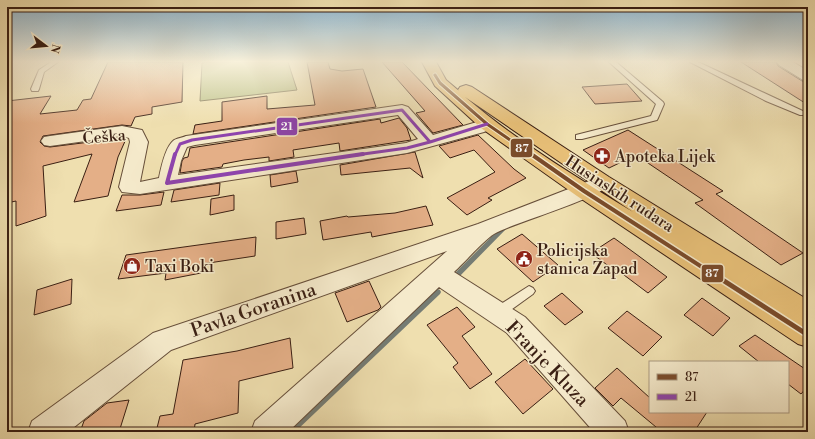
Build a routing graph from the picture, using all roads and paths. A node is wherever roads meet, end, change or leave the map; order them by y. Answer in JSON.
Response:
{"nodes":[{"id":1,"x":37,"y":82,"type":"edge"},
{"id":2,"x":440,"y":82,"type":"edge"},
{"id":3,"x":456,"y":82,"type":"edge"},
{"id":4,"x":635,"y":82,"type":"edge"},
{"id":5,"x":738,"y":82,"type":"edge"},
{"id":6,"x":35,"y":88,"type":"dead end"},
{"id":7,"x":803,"y":113,"type":"dead end"},
{"id":8,"x":487,"y":124,"type":"junction"},
{"id":9,"x":579,"y":137,"type":"dead end"},
{"id":10,"x":50,"y":141,"type":"dead end"},
{"id":11,"x":430,"y":142,"type":"junction"},
{"id":12,"x":167,"y":183,"type":"junction"},
{"id":13,"x":593,"y":187,"type":"junction"},
{"id":14,"x":486,"y":229,"type":"junction"},
{"id":15,"x":437,"y":273,"type":"junction"},
{"id":16,"x":530,"y":291,"type":"dead end"},
{"id":17,"x":497,"y":313,"type":"junction"},
{"id":18,"x":808,"y":314,"type":"edge"},
{"id":19,"x":808,"y":335,"type":"edge"},
{"id":20,"x":43,"y":432,"type":"edge"},
{"id":21,"x":266,"y":432,"type":"edge"},
{"id":22,"x":614,"y":432,"type":"edge"}],
"edges":[{"from":1,"to":6,"type":"lane"},
{"from":2,"to":8,"type":"main road","name":"Husinskih rudara"},
{"from":3,"to":13,"type":"main road","name":"Husinskih rudara"},
{"from":4,"to":9,"type":"lane"},
{"from":5,"to":7,"type":"lane"},
{"from":8,"to":11,"type":"street","name":"Češka"},
{"from":8,"to":13,"type":"main road","name":"Husinskih rudara"},
{"from":10,"to":12,"type":"street","name":"Češka"},
{"from":11,"to":12,"type":"street","name":"Češka"},
{"from":11,"to":12,"type":"street"},
{"from":13,"to":14,"type":"street","name":"Pavla Goranina"},
{"from":13,"to":18,"type":"main road","name":"Husinskih rudara"},
{"from":13,"to":19,"type":"main road","name":"Husinskih rudara"},
{"from":14,"to":15,"type":"street","name":"Pavla Goranina"},
{"from":14,"to":20,"type":"street","name":"Pavla Goranina"},
{"from":15,"to":17,"type":"street","name":"Franje Kluza"},
{"from":15,"to":21,"type":"street","name":"Pavla Goranina"},
{"from":16,"to":17,"type":"lane"},
{"from":17,"to":22,"type":"street","name":"Franje Kluza"}]}
